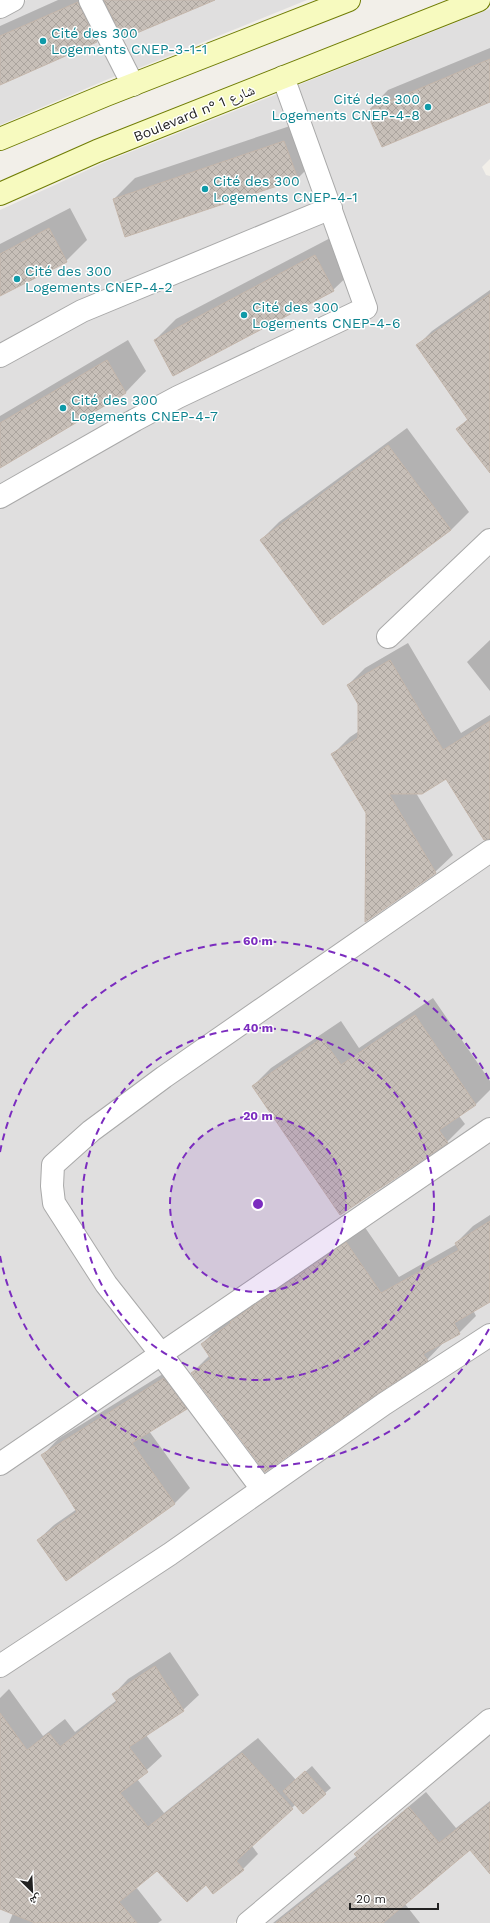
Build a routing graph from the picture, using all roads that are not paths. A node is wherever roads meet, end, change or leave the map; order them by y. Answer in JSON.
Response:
{"nodes":[{"id":1,"x":13,"y":0,"type":"edge"},
{"id":2,"x":90,"y":0,"type":"edge"},
{"id":3,"x":349,"y":0,"type":"edge"},
{"id":4,"x":479,"y":0,"type":"edge"},
{"id":5,"x":0,"y":7,"type":"edge"},
{"id":6,"x":283,"y":77,"type":"junction"},
{"id":7,"x":133,"y":85,"type":"junction"},
{"id":8,"x":0,"y":139,"type":"edge"},
{"id":9,"x":0,"y":194,"type":"edge"},
{"id":10,"x":330,"y":208,"type":"junction"},
{"id":11,"x":0,"y":356,"type":"edge"},
{"id":12,"x":0,"y":497,"type":"edge"},
{"id":13,"x":490,"y":540,"type":"edge"},
{"id":14,"x":388,"y":636,"type":"dead end"},
{"id":15,"x":490,"y":852,"type":"edge"},
{"id":16,"x":490,"y":1129,"type":"edge"},
{"id":17,"x":490,"y":1335,"type":"edge"},
{"id":18,"x":161,"y":1354,"type":"junction"},
{"id":19,"x":0,"y":1464,"type":"edge"},
{"id":20,"x":262,"y":1489,"type":"junction"},
{"id":21,"x":0,"y":1666,"type":"edge"},
{"id":22,"x":490,"y":1720,"type":"edge"},
{"id":23,"x":248,"y":1923,"type":"edge"}],
"edges":[{"from":1,"to":5,"type":"street"},
{"from":2,"to":7,"type":"street"},
{"from":3,"to":7,"type":"main road"},
{"from":4,"to":6,"type":"main road","name":"Boulevard n° شارع 1"},
{"from":6,"to":9,"type":"main road","name":"Boulevard n° شارع 1"},
{"from":6,"to":10,"type":"street"},
{"from":7,"to":8,"type":"main road"},
{"from":10,"to":11,"type":"street"},
{"from":10,"to":12,"type":"street"},
{"from":13,"to":14,"type":"street"},
{"from":15,"to":18,"type":"street"},
{"from":16,"to":18,"type":"street"},
{"from":17,"to":20,"type":"street"},
{"from":18,"to":19,"type":"street"},
{"from":18,"to":20,"type":"street"},
{"from":20,"to":21,"type":"street"},
{"from":22,"to":23,"type":"street"}]}
